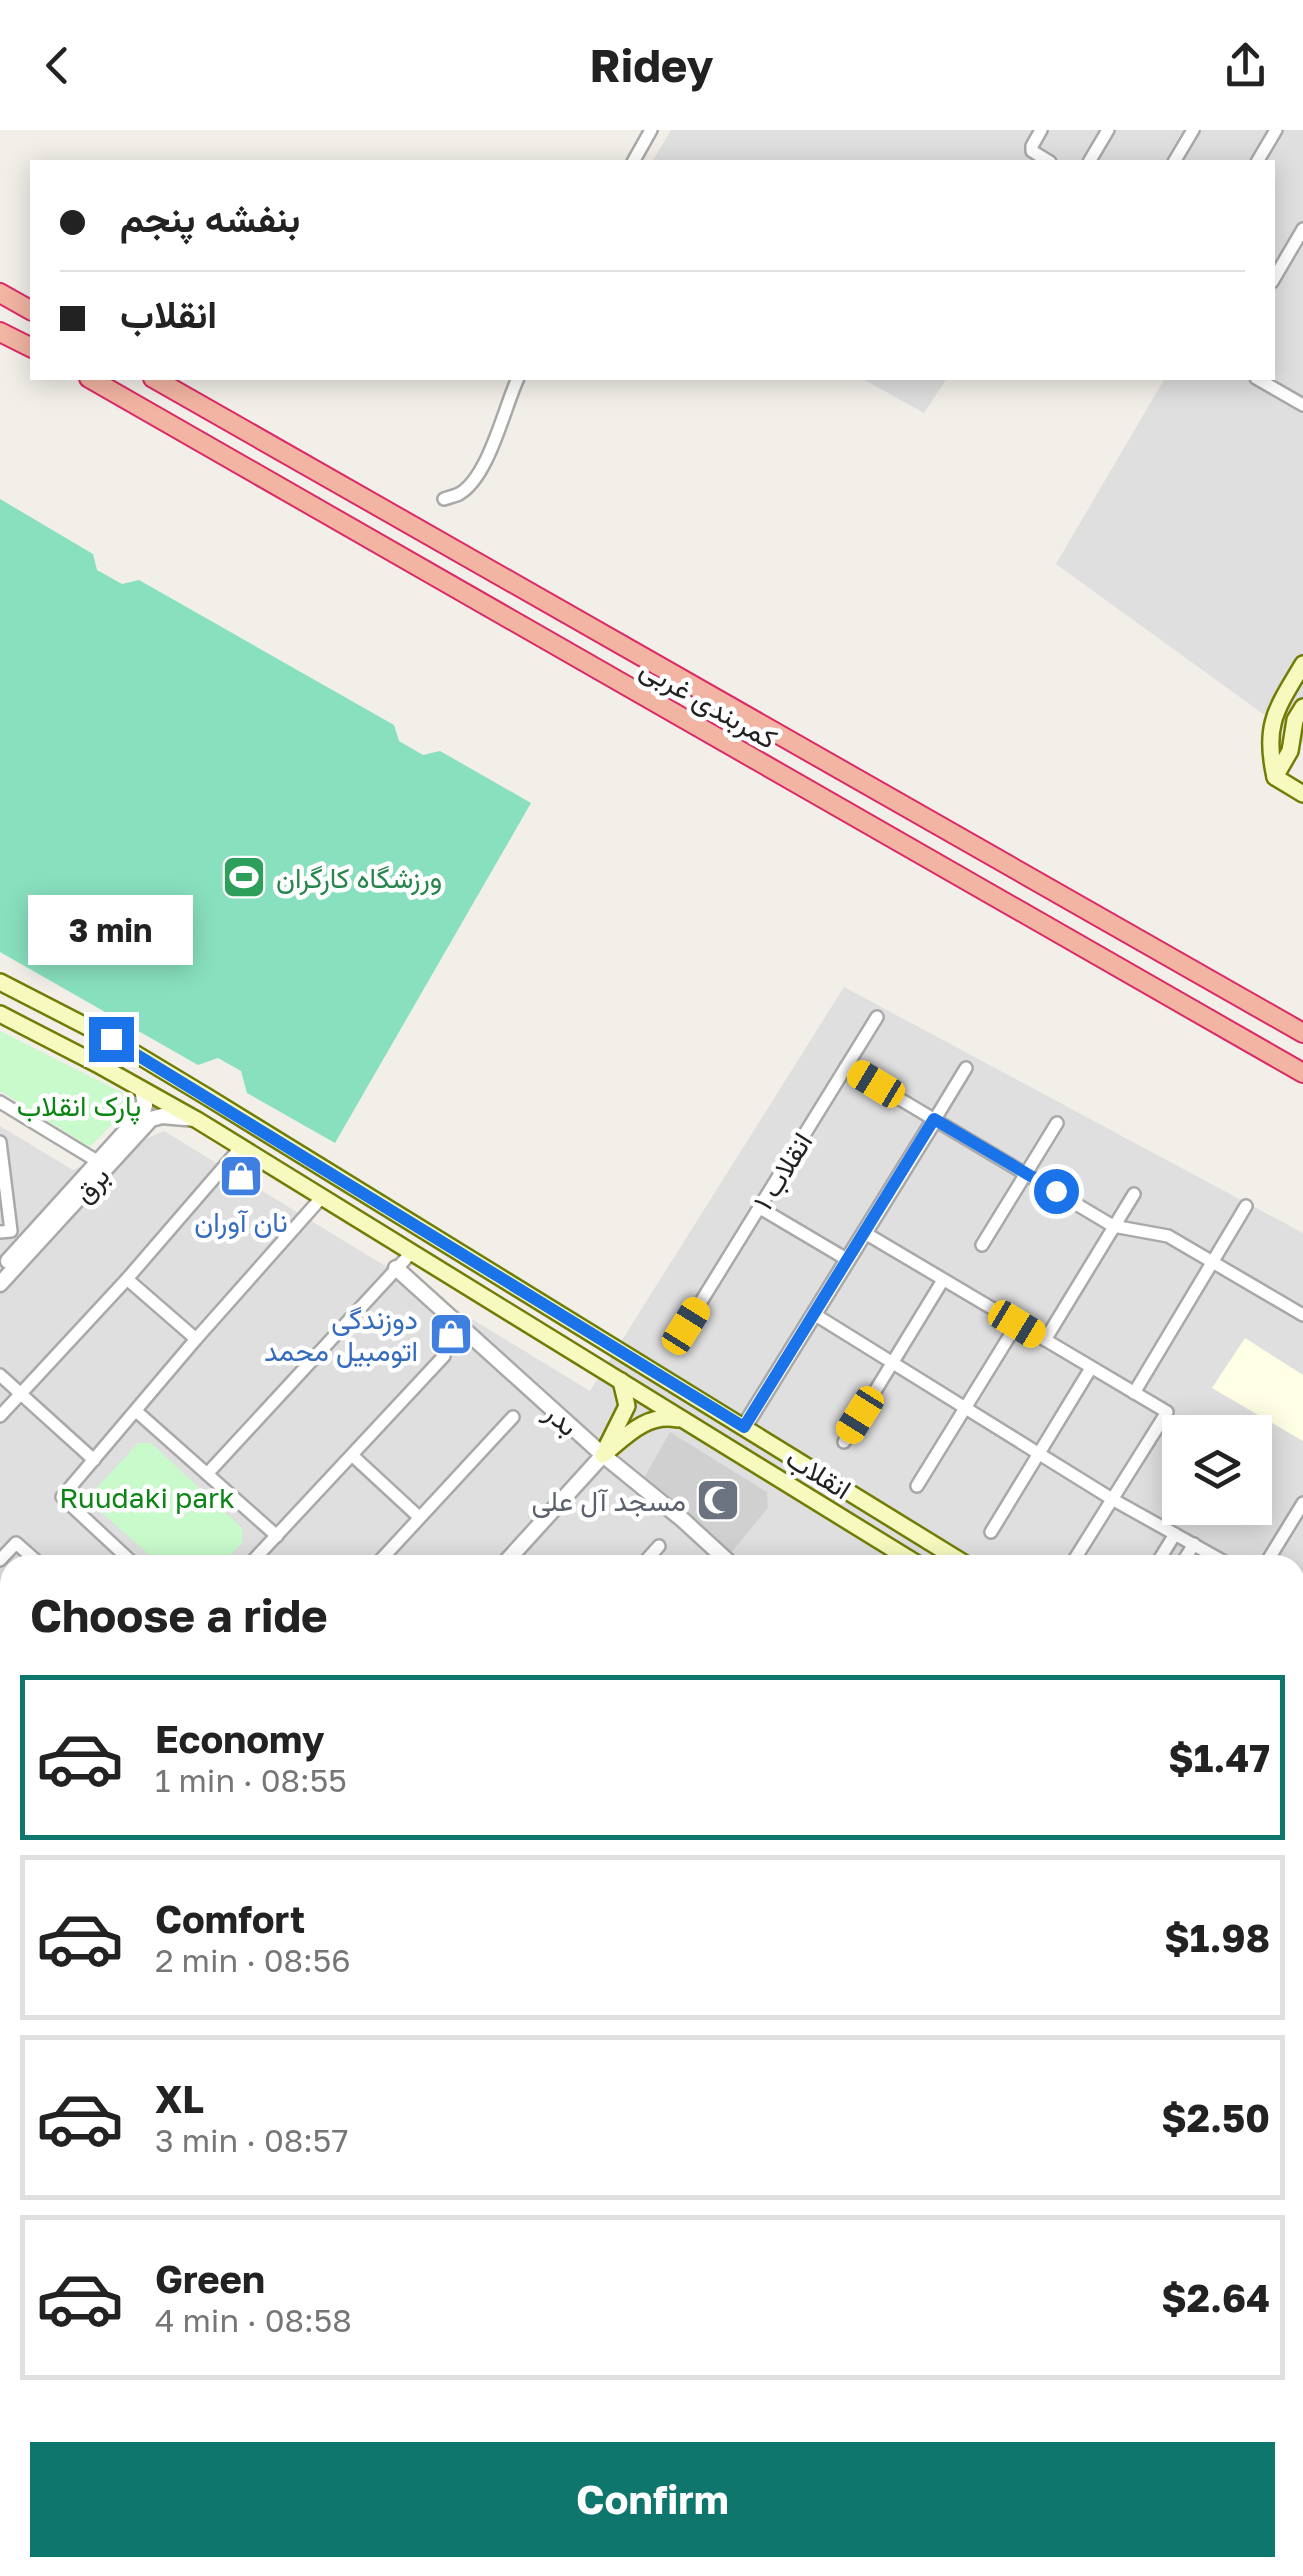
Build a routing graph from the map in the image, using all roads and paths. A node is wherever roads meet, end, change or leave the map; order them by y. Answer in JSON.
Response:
{"nodes":[{"id":1,"x":651,"y":130,"type":"edge"},
{"id":2,"x":1041,"y":130,"type":"edge"},
{"id":3,"x":1108,"y":130,"type":"edge"},
{"id":4,"x":1193,"y":130,"type":"edge"},
{"id":5,"x":1276,"y":130,"type":"edge"},
{"id":6,"x":633,"y":160,"type":"edge"},
{"id":7,"x":1047,"y":160,"type":"edge"},
{"id":8,"x":1090,"y":160,"type":"edge"},
{"id":9,"x":1175,"y":160,"type":"edge"},
{"id":10,"x":1258,"y":160,"type":"edge"},
{"id":11,"x":1303,"y":230,"type":"edge"},
{"id":12,"x":1288,"y":256,"type":"junction"},
{"id":13,"x":1303,"y":265,"type":"edge"},
{"id":14,"x":1275,"y":277,"type":"edge"},
{"id":15,"x":0,"y":293,"type":"edge"},
{"id":16,"x":30,"y":310,"type":"edge"},
{"id":17,"x":0,"y":332,"type":"edge"},
{"id":18,"x":30,"y":347,"type":"edge"},
{"id":19,"x":92,"y":380,"type":"edge"},
{"id":20,"x":157,"y":380,"type":"edge"},
{"id":21,"x":517,"y":380,"type":"edge"},
{"id":22,"x":1260,"y":380,"type":"edge"},
{"id":23,"x":1303,"y":404,"type":"edge"},
{"id":24,"x":444,"y":499,"type":"dead end"},
{"id":25,"x":1303,"y":664,"type":"edge"},
{"id":26,"x":1303,"y":707,"type":"edge"},
{"id":27,"x":1297,"y":755,"type":"edge"},
{"id":28,"x":1274,"y":777,"type":"junction"},
{"id":29,"x":1303,"y":794,"type":"edge"},
{"id":30,"x":0,"y":982,"type":"edge"},
{"id":31,"x":0,"y":1014,"type":"edge"},
{"id":32,"x":877,"y":1016,"type":"dead end"},
{"id":33,"x":1303,"y":1034,"type":"edge"},
{"id":34,"x":846,"y":1066,"type":"junction"},
{"id":35,"x":966,"y":1068,"type":"dead end"},
{"id":36,"x":1303,"y":1073,"type":"edge"},
{"id":37,"x":142,"y":1089,"type":"junction"},
{"id":38,"x":0,"y":1102,"type":"edge"},
{"id":39,"x":934,"y":1119,"type":"junction"},
{"id":40,"x":197,"y":1120,"type":"junction"},
{"id":41,"x":1057,"y":1123,"type":"dead end"},
{"id":42,"x":0,"y":1142,"type":"edge"},
{"id":43,"x":241,"y":1146,"type":"junction"},
{"id":44,"x":101,"y":1165,"type":"junction"},
{"id":45,"x":1027,"y":1173,"type":"junction"},
{"id":46,"x":1134,"y":1194,"type":"dead end"},
{"id":47,"x":322,"y":1197,"type":"junction"},
{"id":48,"x":1246,"y":1206,"type":"dead end"},
{"id":49,"x":760,"y":1208,"type":"junction"},
{"id":50,"x":1114,"y":1226,"type":"junction"},
{"id":51,"x":6,"y":1232,"type":"edge"},
{"id":52,"x":865,"y":1234,"type":"junction"},
{"id":53,"x":982,"y":1245,"type":"dead end"},
{"id":54,"x":412,"y":1252,"type":"junction"},
{"id":55,"x":14,"y":1254,"type":"junction"},
{"id":56,"x":848,"y":1260,"type":"junction"},
{"id":57,"x":1213,"y":1261,"type":"junction"},
{"id":58,"x":396,"y":1268,"type":"junction"},
{"id":59,"x":0,"y":1270,"type":"edge"},
{"id":60,"x":127,"y":1279,"type":"junction"},
{"id":61,"x":944,"y":1280,"type":"junction"},
{"id":62,"x":0,"y":1284,"type":"edge"},
{"id":63,"x":814,"y":1314,"type":"junction"},
{"id":64,"x":1303,"y":1315,"type":"edge"},
{"id":65,"x":1017,"y":1324,"type":"junction"},
{"id":66,"x":686,"y":1326,"type":"dead end"},
{"id":67,"x":196,"y":1340,"type":"junction"},
{"id":68,"x":1044,"y":1340,"type":"junction"},
{"id":69,"x":444,"y":1356,"type":"dead end"},
{"id":70,"x":892,"y":1363,"type":"junction"},
{"id":71,"x":1091,"y":1368,"type":"junction"},
{"id":72,"x":0,"y":1375,"type":"edge"},
{"id":73,"x":621,"y":1381,"type":"junction"},
{"id":74,"x":20,"y":1393,"type":"junction"},
{"id":75,"x":1134,"y":1393,"type":"junction"},
{"id":76,"x":965,"y":1408,"type":"junction"},
{"id":77,"x":136,"y":1411,"type":"junction"},
{"id":78,"x":0,"y":1416,"type":"edge"},
{"id":79,"x":513,"y":1417,"type":"dead end"},
{"id":80,"x":686,"y":1421,"type":"junction"},
{"id":81,"x":744,"y":1427,"type":"junction"},
{"id":82,"x":844,"y":1442,"type":"dead end"},
{"id":83,"x":602,"y":1454,"type":"junction"},
{"id":84,"x":1040,"y":1454,"type":"junction"},
{"id":85,"x":352,"y":1456,"type":"junction"},
{"id":86,"x":94,"y":1460,"type":"junction"},
{"id":87,"x":206,"y":1474,"type":"junction"},
{"id":88,"x":917,"y":1486,"type":"dead end"},
{"id":89,"x":1112,"y":1499,"type":"junction"},
{"id":90,"x":1303,"y":1503,"type":"edge"},
{"id":91,"x":419,"y":1517,"type":"junction"},
{"id":92,"x":991,"y":1532,"type":"dead end"},
{"id":93,"x":1175,"y":1534,"type":"junction"},
{"id":94,"x":277,"y":1536,"type":"junction"},
{"id":95,"x":1194,"y":1544,"type":"junction"},
{"id":96,"x":659,"y":1546,"type":"dead end"},
{"id":97,"x":5,"y":1555,"type":"edge"},
{"id":98,"x":29,"y":1555,"type":"edge"},
{"id":99,"x":120,"y":1555,"type":"edge"},
{"id":100,"x":259,"y":1555,"type":"edge"},
{"id":101,"x":385,"y":1555,"type":"edge"},
{"id":102,"x":511,"y":1555,"type":"edge"},
{"id":103,"x":651,"y":1555,"type":"edge"},
{"id":104,"x":721,"y":1555,"type":"edge"},
{"id":105,"x":904,"y":1555,"type":"edge"},
{"id":106,"x":952,"y":1555,"type":"edge"},
{"id":107,"x":1077,"y":1555,"type":"edge"},
{"id":108,"x":1162,"y":1555,"type":"edge"},
{"id":109,"x":1187,"y":1555,"type":"edge"},
{"id":110,"x":1213,"y":1555,"type":"edge"},
{"id":111,"x":1271,"y":1555,"type":"edge"}],
"edges":[{"from":1,"to":6,"type":"street"},
{"from":2,"to":7,"type":"street"},
{"from":3,"to":8,"type":"street"},
{"from":4,"to":9,"type":"street"},
{"from":5,"to":10,"type":"street"},
{"from":11,"to":12,"type":"street"},
{"from":12,"to":13,"type":"street"},
{"from":12,"to":14,"type":"street"},
{"from":15,"to":16,"type":"highway"},
{"from":17,"to":18,"type":"highway"},
{"from":19,"to":36,"type":"highway","name":"کمربندی غربی"},
{"from":20,"to":33,"type":"highway","name":"کمربندی غربی"},
{"from":21,"to":24,"type":"street"},
{"from":22,"to":23,"type":"street"},
{"from":25,"to":28,"type":"main road"},
{"from":26,"to":27,"type":"main road"},
{"from":27,"to":28,"type":"main road"},
{"from":28,"to":29,"type":"main road"},
{"from":30,"to":81,"type":"main road","name":"انقلاب"},
{"from":31,"to":37,"type":"main road","name":"انقلاب"},
{"from":32,"to":34,"type":"street","name":"انقلاب ۱"},
{"from":34,"to":39,"type":"street"},
{"from":34,"to":49,"type":"street","name":"انقلاب ۱"},
{"from":35,"to":39,"type":"street"},
{"from":37,"to":40,"type":"main road","name":"انقلاب"},
{"from":37,"to":44,"type":"street","name":"برق"},
{"from":38,"to":44,"type":"street"},
{"from":39,"to":45,"type":"street"},
{"from":39,"to":52,"type":"street"},
{"from":40,"to":43,"type":"main road","name":"انقلاب"},
{"from":40,"to":44,"type":"street","name":"برق"},
{"from":41,"to":45,"type":"street"},
{"from":42,"to":51,"type":"street"},
{"from":43,"to":47,"type":"main road","name":"انقلاب"},
{"from":43,"to":60,"type":"street"},
{"from":44,"to":55,"type":"street","name":"برق"},
{"from":44,"to":62,"type":"street","name":"برق"},
{"from":45,"to":50,"type":"street"},
{"from":45,"to":53,"type":"street"},
{"from":46,"to":50,"type":"street"},
{"from":47,"to":54,"type":"main road","name":"انقلاب"},
{"from":47,"to":67,"type":"street"},
{"from":48,"to":57,"type":"street"},
{"from":49,"to":56,"type":"street"},
{"from":49,"to":66,"type":"street","name":"انقلاب ۱"},
{"from":50,"to":57,"type":"street"},
{"from":50,"to":68,"type":"street"},
{"from":51,"to":55,"type":"street"},
{"from":52,"to":56,"type":"street"},
{"from":52,"to":61,"type":"street"},
{"from":54,"to":58,"type":"street"},
{"from":54,"to":73,"type":"main road","name":"انقلاب"},
{"from":55,"to":59,"type":"street","name":"برق"},
{"from":56,"to":63,"type":"street"},
{"from":57,"to":64,"type":"street"},
{"from":57,"to":75,"type":"street"},
{"from":58,"to":83,"type":"street","name":"بدر"},
{"from":58,"to":87,"type":"street"},
{"from":60,"to":67,"type":"street"},
{"from":60,"to":74,"type":"street"},
{"from":61,"to":65,"type":"street"},
{"from":61,"to":70,"type":"street"},
{"from":63,"to":70,"type":"street"},
{"from":63,"to":81,"type":"street"},
{"from":65,"to":68,"type":"street"},
{"from":65,"to":76,"type":"street"},
{"from":67,"to":77,"type":"street"},
{"from":68,"to":71,"type":"street"},
{"from":69,"to":85,"type":"street"},
{"from":70,"to":76,"type":"street"},
{"from":70,"to":82,"type":"street"},
{"from":71,"to":75,"type":"street"},
{"from":71,"to":84,"type":"street"},
{"from":72,"to":74,"type":"street"},
{"from":73,"to":80,"type":"main road","name":"انقلاب"},
{"from":73,"to":83,"type":"main road"},
{"from":74,"to":78,"type":"street"},
{"from":74,"to":86,"type":"street"},
{"from":75,"to":89,"type":"street"},
{"from":76,"to":84,"type":"street"},
{"from":76,"to":88,"type":"street"},
{"from":77,"to":86,"type":"street"},
{"from":77,"to":87,"type":"street"},
{"from":79,"to":91,"type":"street"},
{"from":80,"to":83,"type":"main road"},
{"from":80,"to":105,"type":"main road","name":"انقلاب"},
{"from":81,"to":106,"type":"main road","name":"انقلاب"},
{"from":83,"to":102,"type":"street"},
{"from":83,"to":104,"type":"street","name":"بدر"},
{"from":84,"to":89,"type":"street"},
{"from":84,"to":92,"type":"street"},
{"from":85,"to":91,"type":"street"},
{"from":85,"to":94,"type":"street"},
{"from":86,"to":99,"type":"street"},
{"from":87,"to":94,"type":"street"},
{"from":89,"to":93,"type":"street"},
{"from":89,"to":107,"type":"street"},
{"from":90,"to":111,"type":"street"},
{"from":91,"to":101,"type":"street"},
{"from":93,"to":95,"type":"street"},
{"from":93,"to":108,"type":"street"},
{"from":94,"to":100,"type":"street"},
{"from":95,"to":109,"type":"street"},
{"from":95,"to":110,"type":"street"},
{"from":96,"to":103,"type":"street"},
{"from":97,"to":98,"type":"street"}]}
